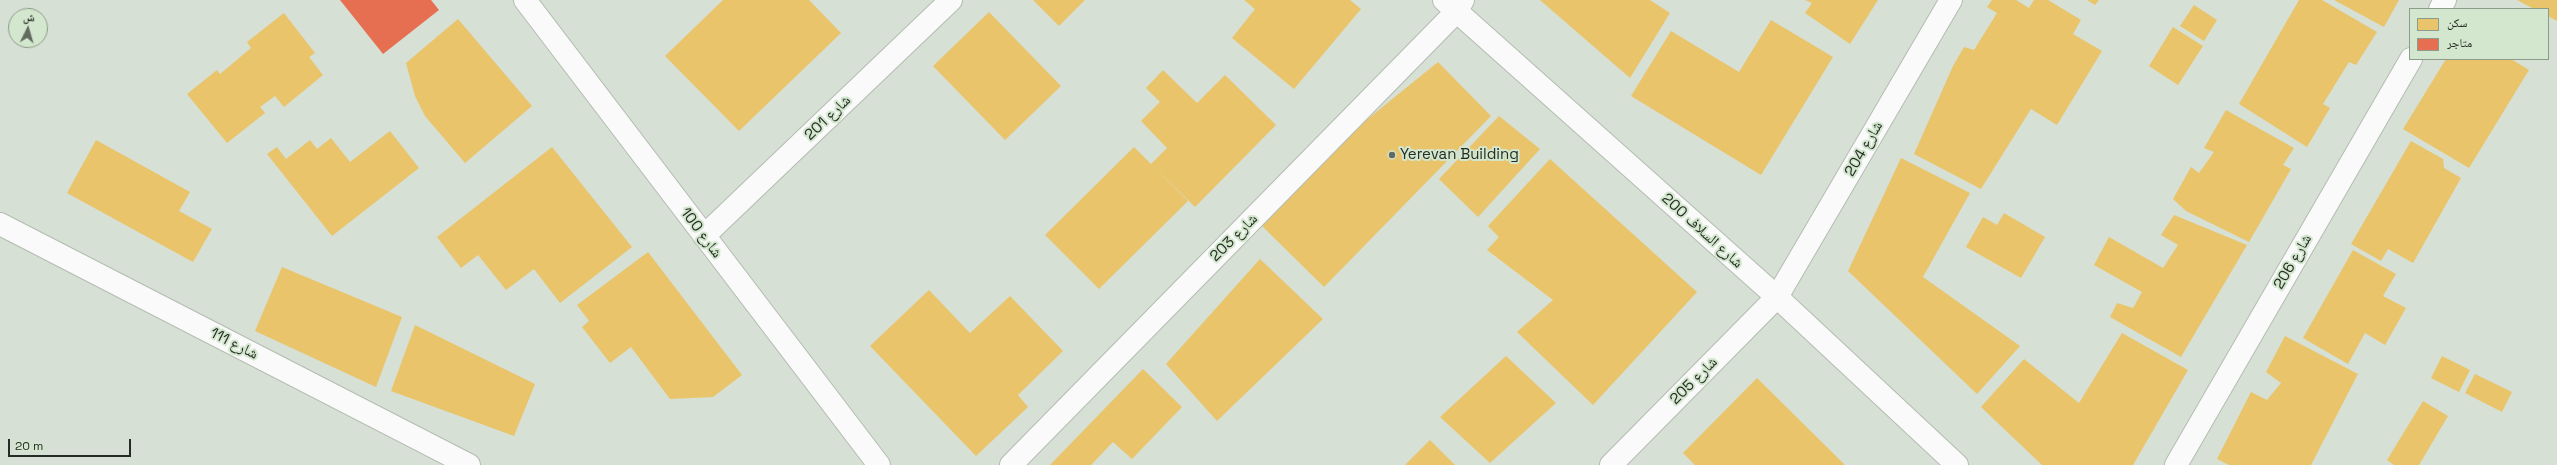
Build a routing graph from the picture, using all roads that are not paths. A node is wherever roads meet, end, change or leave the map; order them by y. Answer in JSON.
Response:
{"nodes":[{"id":1,"x":525,"y":0,"type":"edge"},
{"id":2,"x":951,"y":0,"type":"edge"},
{"id":3,"x":1951,"y":0,"type":"edge"},
{"id":4,"x":1455,"y":4,"type":"edge"},
{"id":5,"x":2410,"y":60,"type":"edge"},
{"id":6,"x":0,"y":224,"type":"edge"},
{"id":7,"x":704,"y":236,"type":"junction"},
{"id":8,"x":1777,"y":298,"type":"junction"},
{"id":9,"x":441,"y":459,"type":"edge"},
{"id":10,"x":469,"y":465,"type":"edge"},
{"id":11,"x":879,"y":465,"type":"edge"},
{"id":12,"x":1011,"y":465,"type":"edge"},
{"id":13,"x":1611,"y":465,"type":"edge"},
{"id":14,"x":1957,"y":465,"type":"edge"},
{"id":15,"x":2176,"y":465,"type":"edge"}],
"edges":[{"from":1,"to":7,"type":"street","name":"شارع 100"},
{"from":2,"to":7,"type":"street","name":"شارع 201"},
{"from":3,"to":8,"type":"street","name":"شارع 204"},
{"from":4,"to":8,"type":"street","name":"200 شارع السلاف"},
{"from":4,"to":12,"type":"street","name":"شارع 203"},
{"from":5,"to":15,"type":"street","name":"شارع 206"},
{"from":6,"to":9,"type":"street","name":"شارع 111"},
{"from":7,"to":11,"type":"street","name":"شارع 100"},
{"from":8,"to":13,"type":"street","name":"شارع 205"},
{"from":8,"to":14,"type":"street","name":"200 شارع السلاف"},
{"from":9,"to":10,"type":"street","name":"شارع 111"}]}
